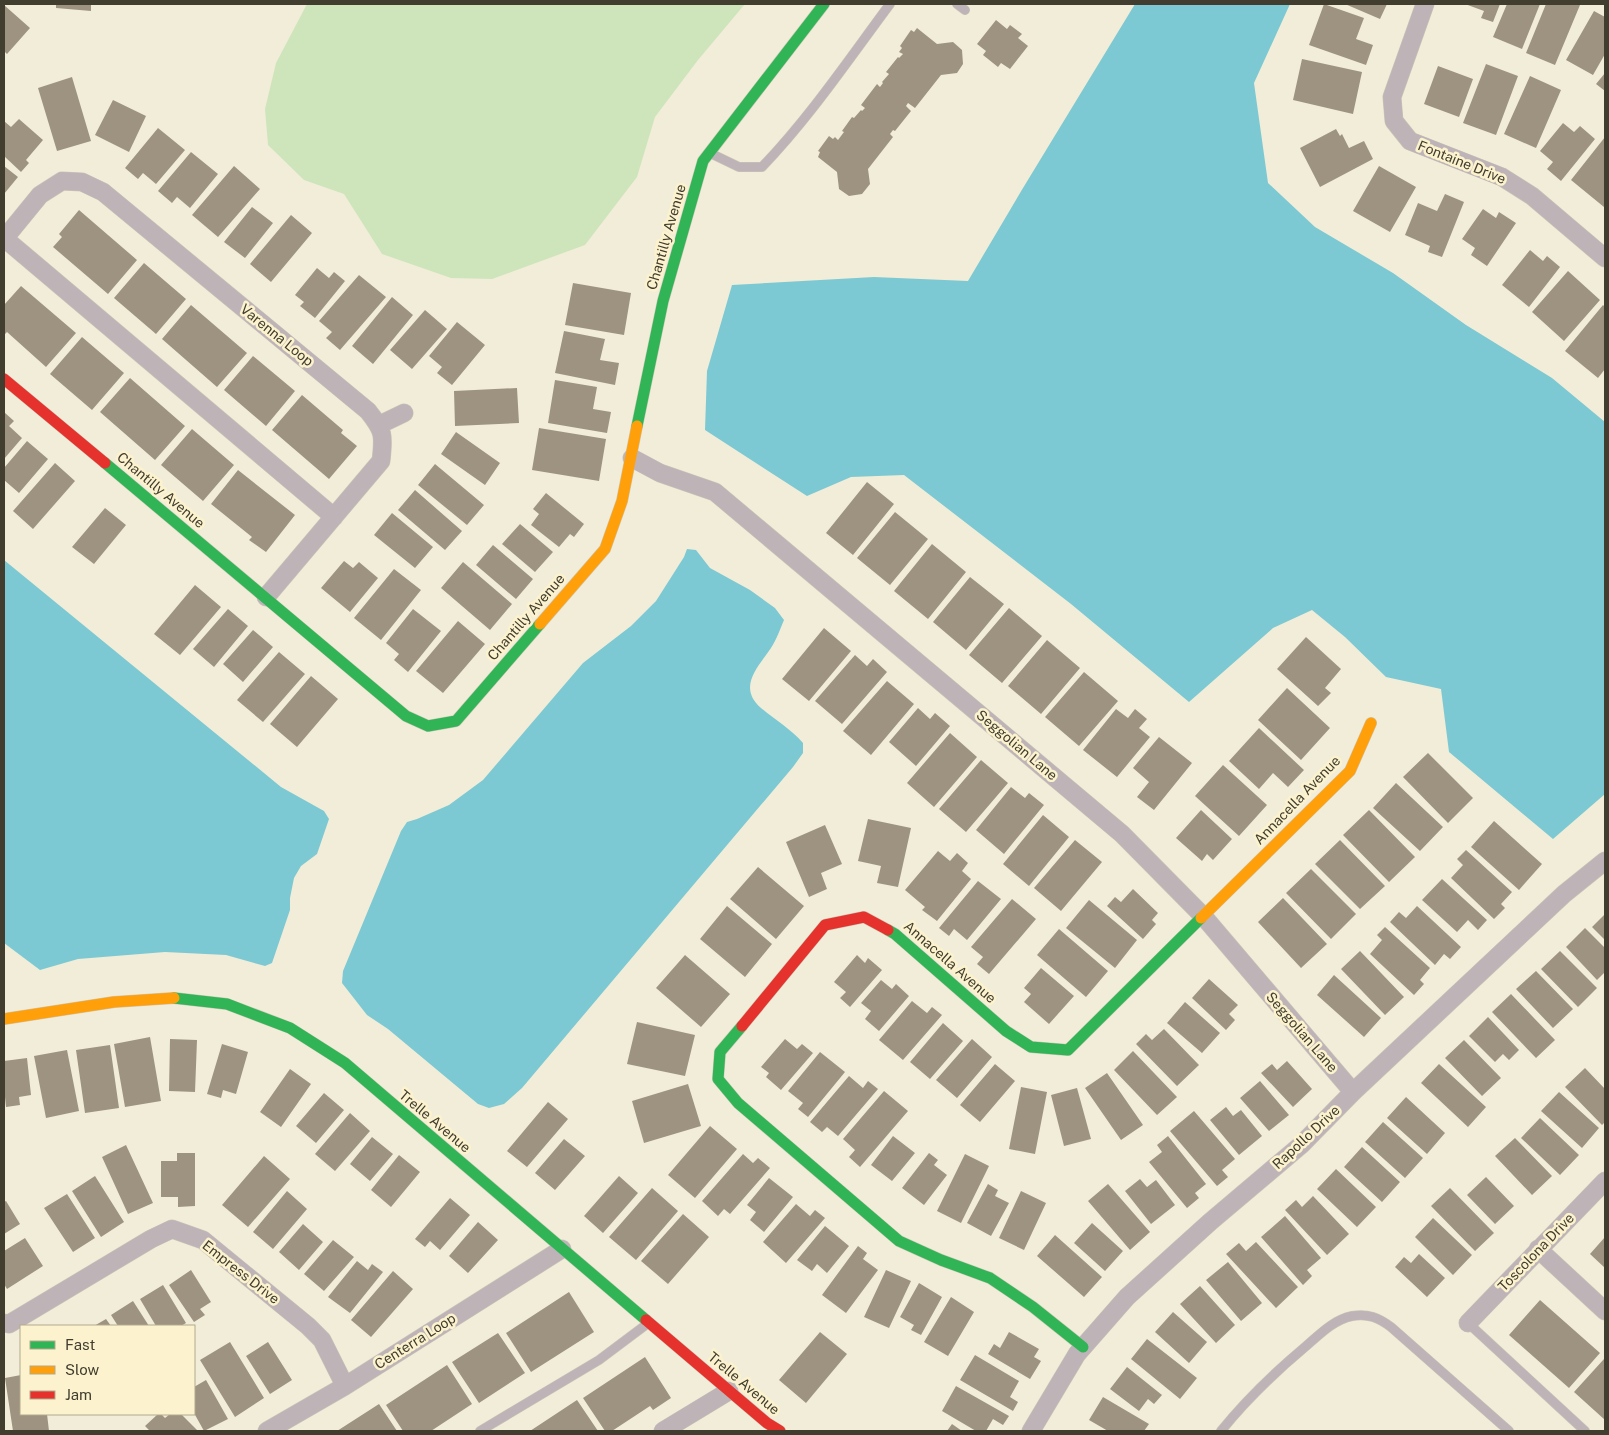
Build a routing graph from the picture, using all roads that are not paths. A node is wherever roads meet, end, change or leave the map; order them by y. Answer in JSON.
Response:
{"nodes":[{"id":1,"x":824,"y":4,"type":"edge"},
{"id":2,"x":890,"y":4,"type":"edge"},
{"id":3,"x":1425,"y":4,"type":"edge"},
{"id":4,"x":709,"y":152,"type":"junction"},
{"id":5,"x":4,"y":238,"type":"edge"},
{"id":6,"x":1605,"y":258,"type":"edge"},
{"id":7,"x":4,"y":379,"type":"edge"},
{"id":8,"x":404,"y":413,"type":"dead end"},
{"id":9,"x":379,"y":425,"type":"junction"},
{"id":10,"x":632,"y":458,"type":"junction"},
{"id":11,"x":334,"y":517,"type":"junction"},
{"id":12,"x":266,"y":597,"type":"junction"},
{"id":13,"x":1372,"y":723,"type":"dead end"},
{"id":14,"x":1605,"y":861,"type":"edge"},
{"id":15,"x":1204,"y":917,"type":"junction"},
{"id":16,"x":4,"y":1019,"type":"edge"},
{"id":17,"x":1353,"y":1092,"type":"junction"},
{"id":18,"x":1605,"y":1181,"type":"edge"},
{"id":19,"x":562,"y":1249,"type":"junction"},
{"id":20,"x":1538,"y":1250,"type":"junction"},
{"id":21,"x":1605,"y":1311,"type":"edge"},
{"id":22,"x":649,"y":1322,"type":"junction"},
{"id":23,"x":4,"y":1323,"type":"edge"},
{"id":24,"x":1468,"y":1323,"type":"joint"},
{"id":25,"x":1083,"y":1347,"type":"junction"},
{"id":26,"x":345,"y":1386,"type":"junction"},
{"id":27,"x":729,"y":1391,"type":"junction"},
{"id":28,"x":267,"y":1431,"type":"edge"},
{"id":29,"x":480,"y":1431,"type":"edge"},
{"id":30,"x":663,"y":1431,"type":"edge"},
{"id":31,"x":780,"y":1431,"type":"edge"},
{"id":32,"x":1031,"y":1431,"type":"edge"},
{"id":33,"x":1221,"y":1431,"type":"edge"},
{"id":34,"x":1509,"y":1431,"type":"edge"},
{"id":35,"x":1585,"y":1431,"type":"edge"}],
"edges":[{"from":1,"to":4,"type":"street","name":"Chantilly Avenue"},
{"from":2,"to":4,"type":"lane"},
{"from":3,"to":6,"type":"street","name":"Fontaine Drive"},
{"from":4,"to":10,"type":"street","name":"Chantilly Avenue"},
{"from":5,"to":9,"type":"street","name":"Varenna Loop"},
{"from":5,"to":11,"type":"street"},
{"from":7,"to":12,"type":"street","name":"Chantilly Avenue"},
{"from":8,"to":9,"type":"street"},
{"from":9,"to":11,"type":"street"},
{"from":10,"to":12,"type":"street","name":"Chantilly Avenue"},
{"from":10,"to":15,"type":"street","name":"Seggolian Lane"},
{"from":11,"to":12,"type":"street"},
{"from":13,"to":15,"type":"street","name":"Annacella Avenue"},
{"from":14,"to":17,"type":"street","name":"Rapollo Drive"},
{"from":15,"to":17,"type":"street","name":"Seggolian Lane"},
{"from":15,"to":25,"type":"street","name":"Annacella Avenue"},
{"from":16,"to":19,"type":"street","name":"Trelle Avenue"},
{"from":17,"to":25,"type":"street","name":"Rapollo Drive"},
{"from":18,"to":20,"type":"street","name":"Toscolona Drive"},
{"from":19,"to":22,"type":"street","name":"Trelle Avenue"},
{"from":19,"to":26,"type":"street","name":"Centerra Loop"},
{"from":20,"to":21,"type":"street"},
{"from":20,"to":24,"type":"street","name":"Toscolona Drive"},
{"from":22,"to":27,"type":"street","name":"Trelle Avenue"},
{"from":22,"to":29,"type":"lane"},
{"from":23,"to":26,"type":"street","name":"Empress Drive"},
{"from":24,"to":35,"type":"lane"},
{"from":25,"to":32,"type":"street","name":"Rapollo Drive"},
{"from":26,"to":28,"type":"street","name":"Centerra Loop"},
{"from":27,"to":30,"type":"street"},
{"from":27,"to":31,"type":"street","name":"Trelle Avenue"},
{"from":33,"to":34,"type":"lane"}]}
